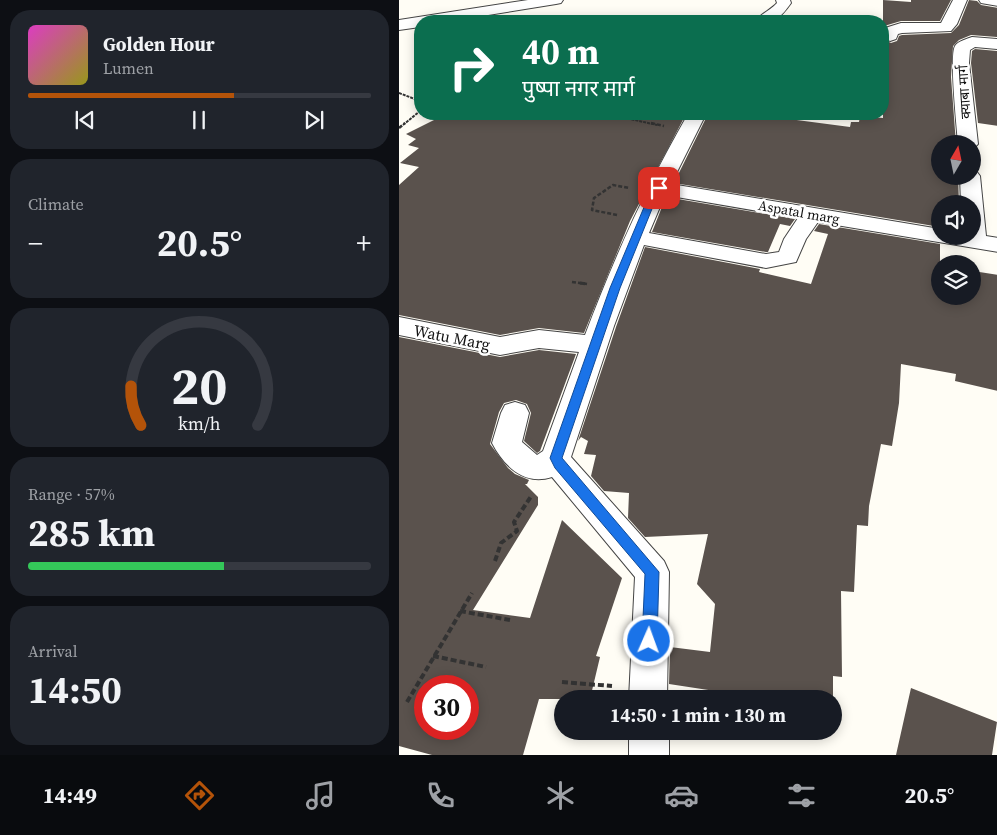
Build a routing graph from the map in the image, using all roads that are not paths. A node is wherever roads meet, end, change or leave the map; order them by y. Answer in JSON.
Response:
{"nodes":[{"id":1,"x":556,"y":0,"type":"edge"},
{"id":2,"x":783,"y":0,"type":"edge"},
{"id":3,"x":960,"y":0,"type":"edge"},
{"id":4,"x":986,"y":0,"type":"edge"},
{"id":5,"x":997,"y":2,"type":"edge"},
{"id":6,"x":462,"y":15,"type":"edge"},
{"id":7,"x":773,"y":15,"type":"edge"},
{"id":8,"x":414,"y":23,"type":"edge"},
{"id":9,"x":399,"y":25,"type":"edge"},
{"id":10,"x":890,"y":36,"type":"dead end"},
{"id":11,"x":997,"y":44,"type":"edge"},
{"id":12,"x":693,"y":120,"type":"edge"},
{"id":13,"x":967,"y":135,"type":"edge"},
{"id":14,"x":648,"y":209,"type":"junction"},
{"id":15,"x":813,"y":214,"type":"junction"},
{"id":16,"x":981,"y":230,"type":"edge"},
{"id":17,"x":931,"y":234,"type":"edge"},
{"id":18,"x":986,"y":243,"type":"edge"},
{"id":19,"x":399,"y":326,"type":"edge"},
{"id":20,"x":594,"y":345,"type":"junction"},
{"id":21,"x":515,"y":413,"type":"dead end"},
{"id":22,"x":556,"y":458,"type":"junction"},
{"id":23,"x":648,"y":690,"type":"edge"},
{"id":24,"x":649,"y":740,"type":"edge"},
{"id":25,"x":649,"y":755,"type":"edge"}],
"edges":[{"from":1,"to":6,"type":"street"},
{"from":2,"to":7,"type":"street"},
{"from":3,"to":10,"type":"street"},
{"from":4,"to":5,"type":"street"},
{"from":8,"to":9,"type":"street"},
{"from":11,"to":13,"type":"street","name":"क्याबा मार्ग"},
{"from":12,"to":14,"type":"street"},
{"from":14,"to":15,"type":"street","name":"Aspatal marg"},
{"from":14,"to":15,"type":"street"},
{"from":14,"to":20,"type":"street"},
{"from":15,"to":17,"type":"street","name":"Aspatal marg"},
{"from":16,"to":18,"type":"street"},
{"from":19,"to":20,"type":"street","name":"Watu Marg"},
{"from":20,"to":22,"type":"street"},
{"from":21,"to":22,"type":"street"},
{"from":22,"to":23,"type":"street"},
{"from":24,"to":25,"type":"street"}]}
